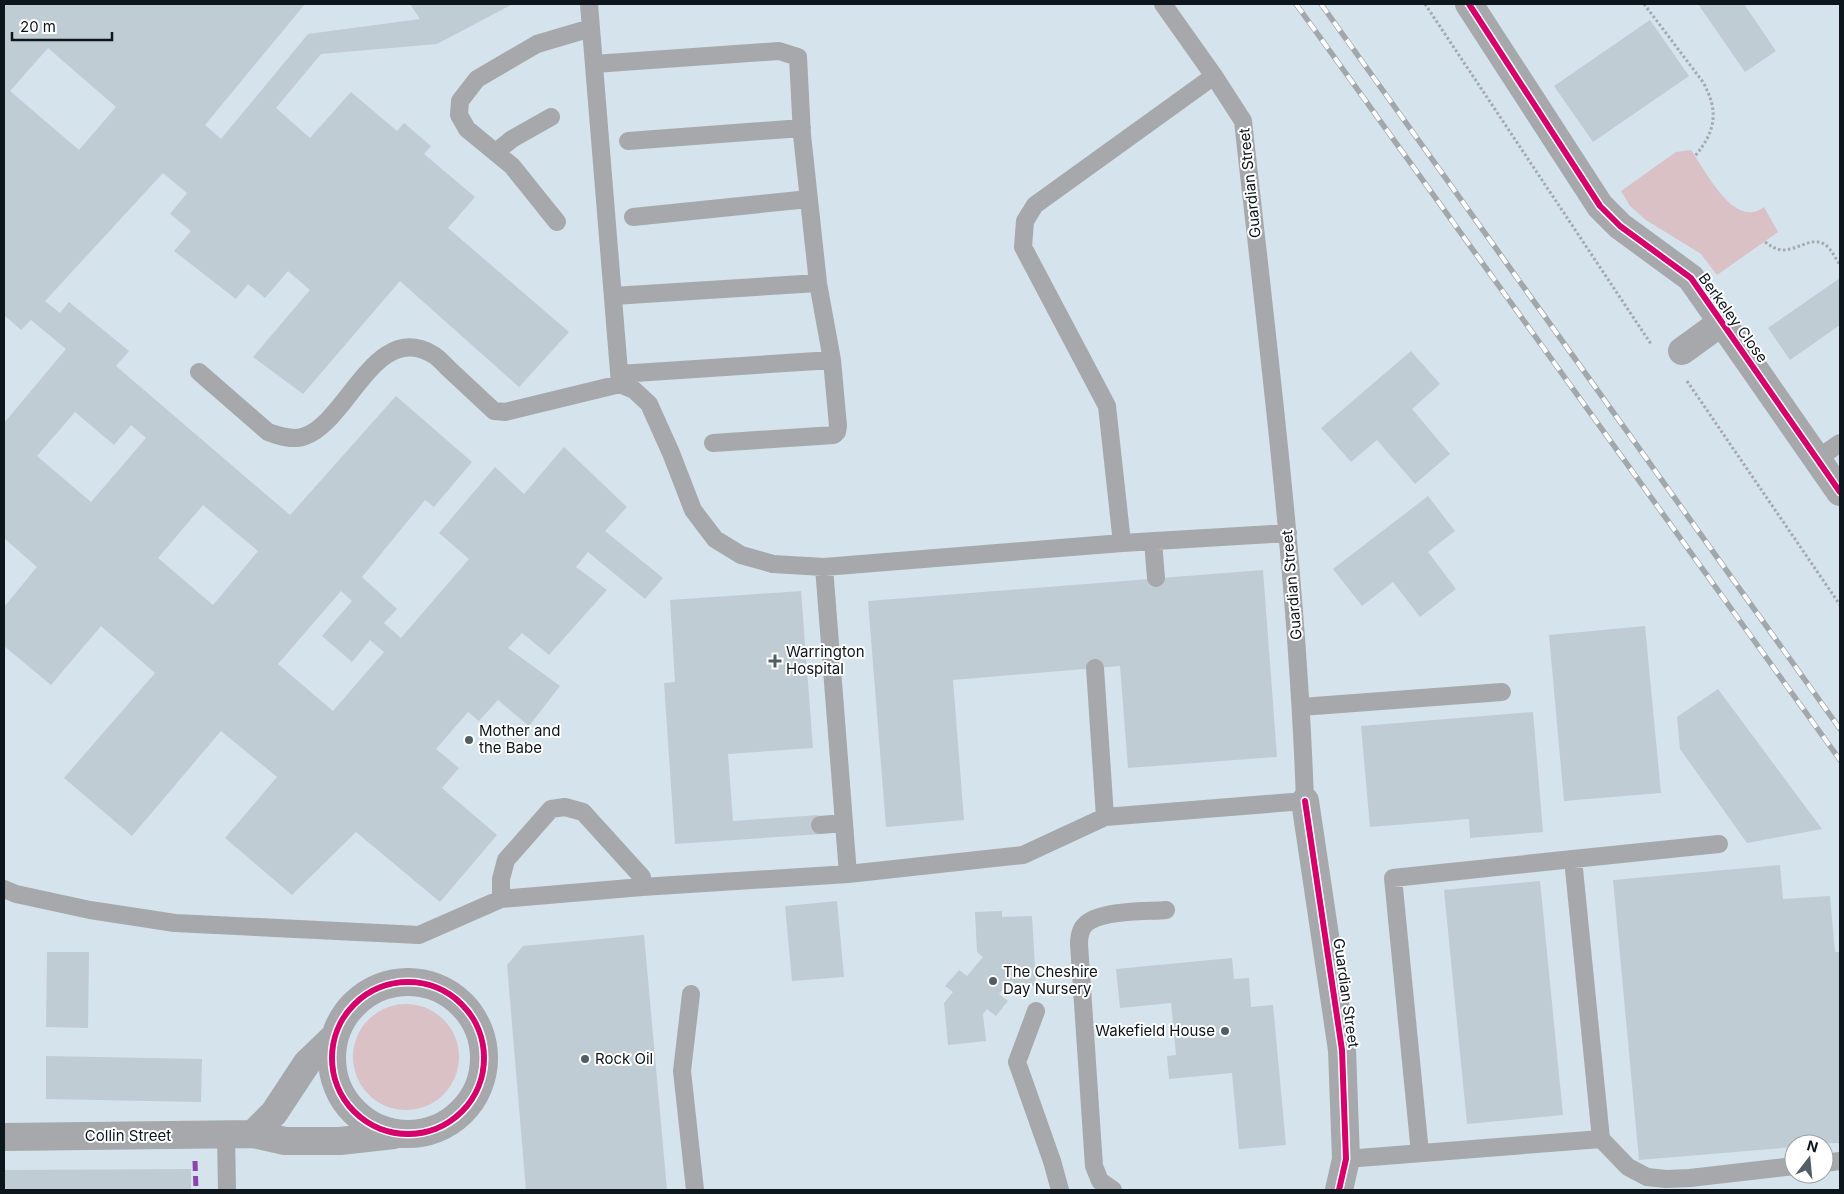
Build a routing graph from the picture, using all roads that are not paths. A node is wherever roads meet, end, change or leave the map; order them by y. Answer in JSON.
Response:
{"nodes":[{"id":1,"x":589,"y":4,"type":"edge"},
{"id":2,"x":1163,"y":4,"type":"edge"},
{"id":3,"x":1469,"y":4,"type":"edge"},
{"id":4,"x":591,"y":28,"type":"junction"},
{"id":5,"x":594,"y":64,"type":"junction"},
{"id":6,"x":1214,"y":76,"type":"junction"},
{"id":7,"x":551,"y":117,"type":"dead end"},
{"id":8,"x":802,"y":128,"type":"junction"},
{"id":9,"x":628,"y":141,"type":"dead end"},
{"id":10,"x":496,"y":152,"type":"junction"},
{"id":11,"x":809,"y":199,"type":"junction"},
{"id":12,"x":633,"y":217,"type":"dead end"},
{"id":13,"x":557,"y":222,"type":"dead end"},
{"id":14,"x":818,"y":283,"type":"junction"},
{"id":15,"x":613,"y":296,"type":"junction"},
{"id":16,"x":1722,"y":322,"type":"junction"},
{"id":17,"x":832,"y":360,"type":"junction"},
{"id":18,"x":1682,"y":363,"type":"road end"},
{"id":19,"x":199,"y":372,"type":"dead end"},
{"id":20,"x":619,"y":379,"type":"junction"},
{"id":21,"x":713,"y":443,"type":"dead end"},
{"id":22,"x":1840,"y":443,"type":"edge"},
{"id":23,"x":1817,"y":459,"type":"junction"},
{"id":24,"x":1840,"y":492,"type":"edge"},
{"id":25,"x":1288,"y":533,"type":"junction"},
{"id":26,"x":1153,"y":541,"type":"junction"},
{"id":27,"x":1122,"y":542,"type":"junction"},
{"id":28,"x":824,"y":567,"type":"junction"},
{"id":29,"x":1156,"y":578,"type":"dead end"},
{"id":30,"x":1095,"y":668,"type":"dead end"},
{"id":31,"x":1502,"y":692,"type":"dead end"},
{"id":32,"x":1301,"y":707,"type":"junction"},
{"id":33,"x":1305,"y":801,"type":"junction"},
{"id":34,"x":1105,"y":817,"type":"junction"},
{"id":35,"x":843,"y":823,"type":"junction"},
{"id":36,"x":820,"y":825,"type":"dead end"},
{"id":37,"x":1719,"y":844,"type":"dead end"},
{"id":38,"x":1573,"y":859,"type":"junction"},
{"id":39,"x":848,"y":874,"type":"junction"},
{"id":40,"x":642,"y":887,"type":"junction"},
{"id":41,"x":4,"y":889,"type":"edge"},
{"id":42,"x":501,"y":898,"type":"junction"},
{"id":43,"x":1166,"y":910,"type":"dead end"},
{"id":44,"x":691,"y":994,"type":"dead end"},
{"id":45,"x":1036,"y":1011,"type":"dead end"},
{"id":46,"x":334,"y":1037,"type":"junction"},
{"id":47,"x":253,"y":1134,"type":"junction"},
{"id":48,"x":397,"y":1134,"type":"junction"},
{"id":49,"x":226,"y":1135,"type":"junction"},
{"id":50,"x":4,"y":1137,"type":"edge"},
{"id":51,"x":1601,"y":1139,"type":"junction"},
{"id":52,"x":1420,"y":1154,"type":"junction"},
{"id":53,"x":1346,"y":1159,"type":"junction"},
{"id":54,"x":1784,"y":1167,"type":"edge"},
{"id":55,"x":227,"y":1190,"type":"edge"},
{"id":56,"x":696,"y":1190,"type":"edge"},
{"id":57,"x":1060,"y":1190,"type":"edge"},
{"id":58,"x":1113,"y":1190,"type":"edge"},
{"id":59,"x":1339,"y":1190,"type":"edge"}],
"edges":[{"from":1,"to":4,"type":"lane"},
{"from":2,"to":6,"type":"lane","name":"Guardian Street"},
{"from":3,"to":16,"type":"street","name":"Berkeley Close"},
{"from":4,"to":5,"type":"lane"},
{"from":4,"to":10,"type":"lane"},
{"from":5,"to":8,"type":"lane"},
{"from":5,"to":15,"type":"lane"},
{"from":6,"to":25,"type":"lane","name":"Guardian Street"},
{"from":6,"to":27,"type":"lane"},
{"from":7,"to":10,"type":"lane"},
{"from":8,"to":9,"type":"lane"},
{"from":8,"to":11,"type":"lane"},
{"from":10,"to":13,"type":"lane"},
{"from":11,"to":12,"type":"lane"},
{"from":11,"to":14,"type":"lane"},
{"from":14,"to":15,"type":"lane"},
{"from":14,"to":17,"type":"lane"},
{"from":15,"to":20,"type":"lane"},
{"from":16,"to":18,"type":"street","name":"Berkeley Close"},
{"from":16,"to":23,"type":"street","name":"Berkeley Close"},
{"from":17,"to":20,"type":"lane"},
{"from":17,"to":21,"type":"lane"},
{"from":19,"to":20,"type":"lane"},
{"from":20,"to":28,"type":"lane"},
{"from":22,"to":23,"type":"lane"},
{"from":23,"to":24,"type":"street","name":"Berkeley Close"},
{"from":25,"to":26,"type":"lane"},
{"from":25,"to":32,"type":"lane","name":"Guardian Street"},
{"from":26,"to":27,"type":"lane"},
{"from":26,"to":29,"type":"lane"},
{"from":27,"to":28,"type":"lane"},
{"from":28,"to":35,"type":"lane"},
{"from":30,"to":34,"type":"lane"},
{"from":31,"to":32,"type":"lane"},
{"from":32,"to":33,"type":"lane","name":"Guardian Street"},
{"from":33,"to":34,"type":"lane"},
{"from":33,"to":53,"type":"street","name":"Guardian Street"},
{"from":34,"to":39,"type":"lane"},
{"from":35,"to":36,"type":"lane"},
{"from":35,"to":39,"type":"lane"},
{"from":37,"to":38,"type":"lane"},
{"from":38,"to":51,"type":"lane"},
{"from":38,"to":52,"type":"lane"},
{"from":39,"to":40,"type":"lane"},
{"from":40,"to":42,"type":"lane"},
{"from":40,"to":42,"type":"lane"},
{"from":41,"to":42,"type":"lane"},
{"from":43,"to":58,"type":"lane"},
{"from":44,"to":56,"type":"lane"},
{"from":45,"to":57,"type":"lane"},
{"from":46,"to":47,"type":"street","name":"Collin Street"},
{"from":46,"to":48,"type":"street","name":"Collin Street"},
{"from":46,"to":48,"type":"street","name":"Collin Street"},
{"from":47,"to":48,"type":"street","name":"Collin Street"},
{"from":47,"to":49,"type":"street","name":"Collin Street"},
{"from":49,"to":50,"type":"street","name":"Collin Street"},
{"from":49,"to":55,"type":"lane"},
{"from":51,"to":52,"type":"lane"},
{"from":51,"to":54,"type":"lane"},
{"from":52,"to":53,"type":"lane"},
{"from":53,"to":59,"type":"street","name":"Guardian Street"}]}
